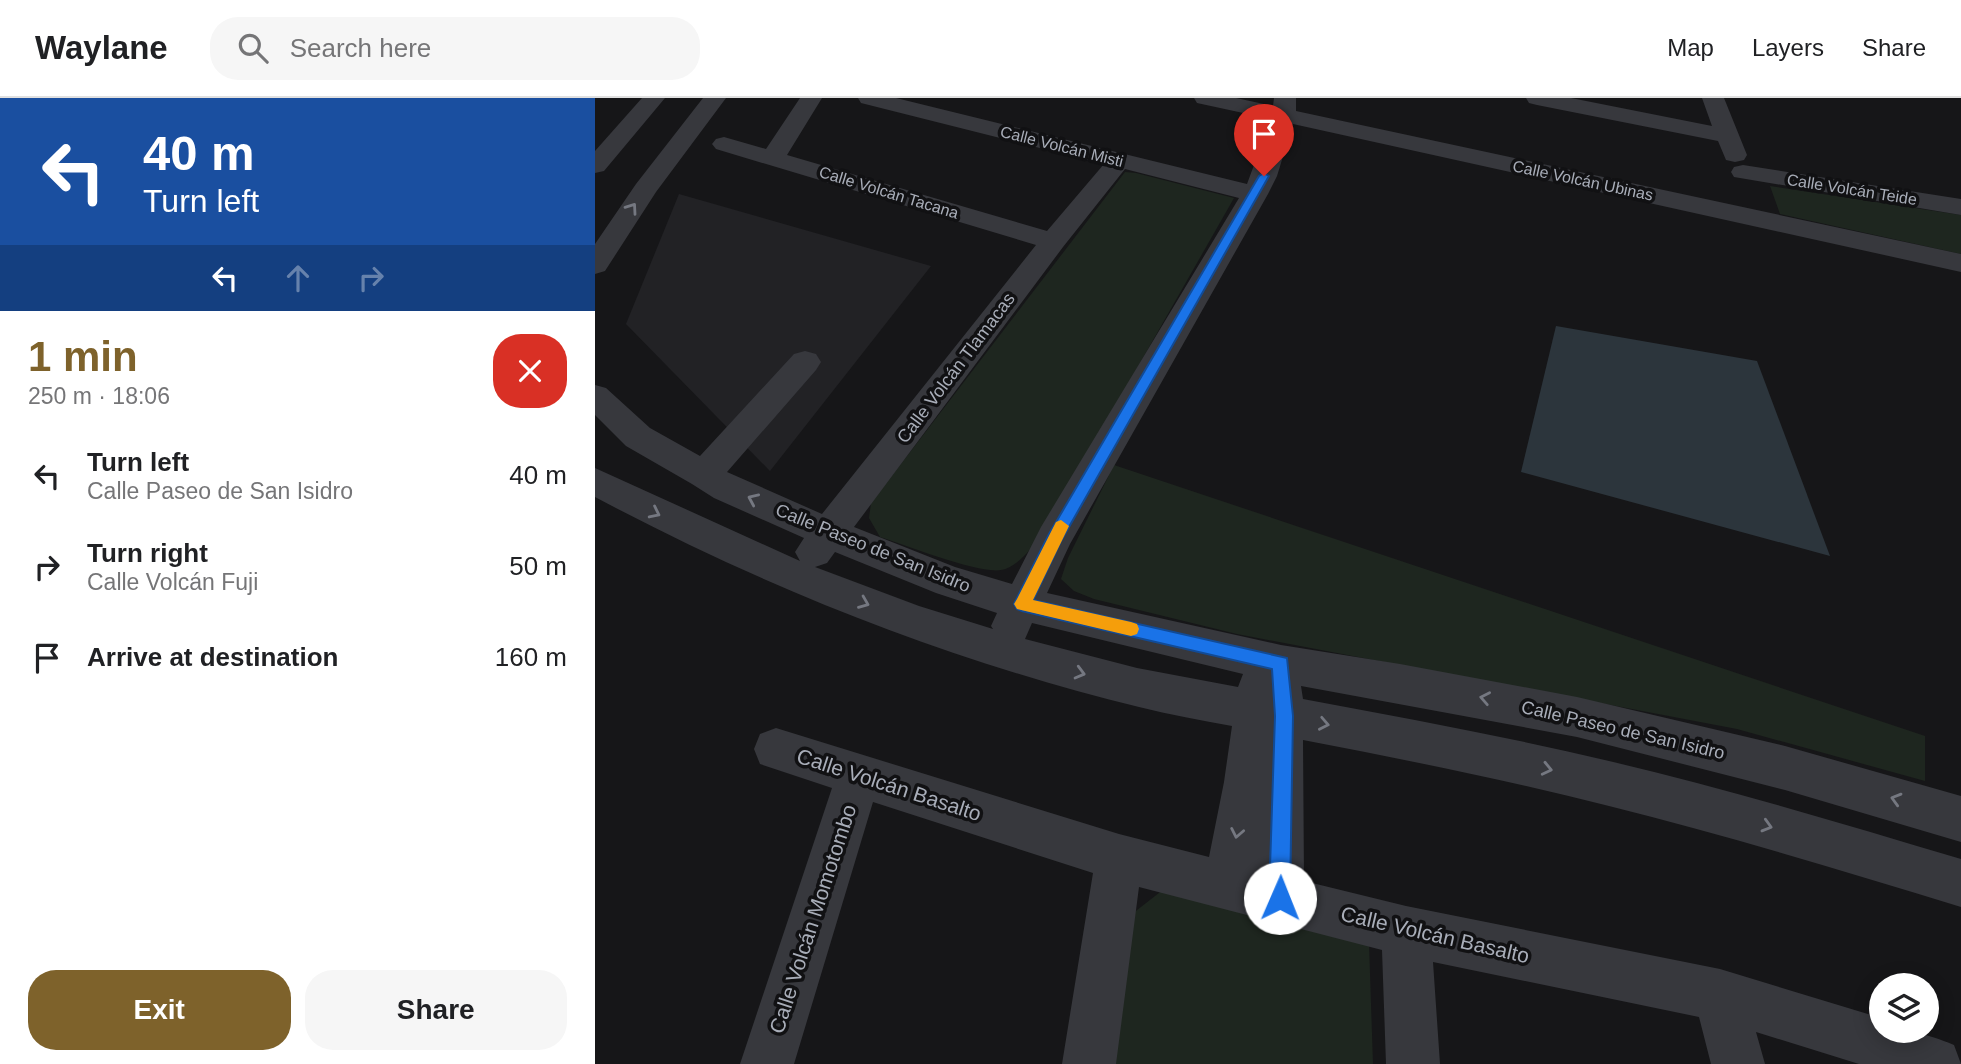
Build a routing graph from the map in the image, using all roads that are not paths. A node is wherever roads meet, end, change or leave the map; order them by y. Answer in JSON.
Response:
{"nodes":[{"id":1,"x":654,"y":98,"type":"edge"},
{"id":2,"x":715,"y":98,"type":"edge"},
{"id":3,"x":811,"y":98,"type":"edge"},
{"id":4,"x":869,"y":98,"type":"edge"},
{"id":5,"x":1205,"y":98,"type":"edge"},
{"id":6,"x":1537,"y":98,"type":"edge"},
{"id":7,"x":1713,"y":98,"type":"edge"},
{"id":8,"x":1285,"y":107,"type":"edge"},
{"id":9,"x":1726,"y":136,"type":"junction"},
{"id":10,"x":724,"y":144,"type":"dead end"},
{"id":11,"x":773,"y":157,"type":"junction"},
{"id":12,"x":1119,"y":161,"type":"junction"},
{"id":13,"x":595,"y":166,"type":"edge"},
{"id":14,"x":1744,"y":172,"type":"junction"},
{"id":15,"x":1255,"y":194,"type":"junction"},
{"id":16,"x":1961,"y":207,"type":"edge"},
{"id":17,"x":1766,"y":220,"type":"junction"},
{"id":18,"x":1053,"y":241,"type":"junction"},
{"id":19,"x":1961,"y":263,"type":"edge"},
{"id":20,"x":595,"y":265,"type":"edge"},
{"id":21,"x":805,"y":362,"type":"dead end"},
{"id":22,"x":595,"y":396,"type":"edge"},
{"id":23,"x":704,"y":475,"type":"junction"},
{"id":24,"x":595,"y":481,"type":"edge"},
{"id":25,"x":828,"y":533,"type":"junction"},
{"id":26,"x":797,"y":576,"type":"junction"},
{"id":27,"x":1022,"y":604,"type":"junction"},
{"id":28,"x":999,"y":650,"type":"junction"},
{"id":29,"x":1271,"y":661,"type":"junction"},
{"id":30,"x":1271,"y":713,"type":"junction"},
{"id":31,"x":776,"y":749,"type":"dead end"},
{"id":32,"x":859,"y":775,"type":"junction"},
{"id":33,"x":1961,"y":819,"type":"edge"},
{"id":34,"x":1119,"y":858,"type":"junction"},
{"id":35,"x":1961,"y":883,"type":"edge"},
{"id":36,"x":1227,"y":885,"type":"junction"},
{"id":37,"x":1280,"y":898,"type":"junction"},
{"id":38,"x":1406,"y":931,"type":"junction"},
{"id":39,"x":1720,"y":995,"type":"junction"},
{"id":40,"x":767,"y":1064,"type":"edge"},
{"id":41,"x":1090,"y":1064,"type":"edge"},
{"id":42,"x":1413,"y":1064,"type":"edge"},
{"id":43,"x":1738,"y":1064,"type":"edge"},
{"id":44,"x":1935,"y":1064,"type":"edge"}],
"edges":[{"from":1,"to":13,"type":"street"},
{"from":20,"to":2,"type":"street","one_way":true},
{"from":3,"to":11,"type":"street"},
{"from":4,"to":12,"type":"street","name":"Calle Volcán Misti"},
{"from":5,"to":8,"type":"street","name":"Calle Volcán Ubinas"},
{"from":6,"to":9,"type":"street"},
{"from":7,"to":9,"type":"street"},
{"from":8,"to":15,"type":"street"},
{"from":8,"to":17,"type":"street","name":"Calle Volcán Ubinas"},
{"from":9,"to":14,"type":"street"},
{"from":10,"to":11,"type":"street","name":"Calle Volcán Tacana"},
{"from":11,"to":18,"type":"street","name":"Calle Volcán Tacana"},
{"from":12,"to":15,"type":"street","name":"Calle Volcán Misti"},
{"from":12,"to":18,"type":"street","name":"Calle Volcán Tlamacas"},
{"from":14,"to":16,"type":"street","name":"Calle Volcán Teide"},
{"from":14,"to":17,"type":"street"},
{"from":15,"to":27,"type":"street"},
{"from":17,"to":19,"type":"street","name":"Calle Volcán Ubinas"},
{"from":18,"to":25,"type":"street","name":"Calle Volcán Tlamacas"},
{"from":21,"to":23,"type":"street"},
{"from":22,"to":23,"type":"street","name":"Calle Paseo de San Isidro"},
{"from":25,"to":23,"type":"street","name":"Calle Paseo de San Isidro","one_way":true},
{"from":24,"to":26,"type":"street","one_way":true},
{"from":25,"to":26,"type":"street","name":"Calle Volcán Tlamacas"},
{"from":25,"to":27,"type":"street","name":"Calle Paseo de San Isidro"},
{"from":26,"to":28,"type":"street","one_way":true},
{"from":27,"to":28,"type":"street"},
{"from":27,"to":29,"type":"street","name":"Calle Paseo de San Isidro"},
{"from":28,"to":30,"type":"street","one_way":true},
{"from":29,"to":30,"type":"street"},
{"from":33,"to":29,"type":"street","name":"Calle Paseo de San Isidro","one_way":true},
{"from":30,"to":35,"type":"street","one_way":true},
{"from":30,"to":36,"type":"street","one_way":true},
{"from":30,"to":37,"type":"street"},
{"from":31,"to":32,"type":"street","name":"Calle Volcán Basalto"},
{"from":32,"to":34,"type":"street","name":"Calle Volcán Basalto"},
{"from":32,"to":40,"type":"street","name":"Calle Volcán Momotombo"},
{"from":34,"to":36,"type":"street","name":"Calle Volcán Basalto"},
{"from":34,"to":41,"type":"street"},
{"from":36,"to":37,"type":"street","name":"Calle Volcán Basalto"},
{"from":37,"to":38,"type":"street","name":"Calle Volcán Basalto"},
{"from":38,"to":39,"type":"street","name":"Calle Volcán Basalto"},
{"from":38,"to":42,"type":"street"},
{"from":39,"to":43,"type":"street"},
{"from":39,"to":44,"type":"street","name":"Calle Volcán Basalto"}]}
